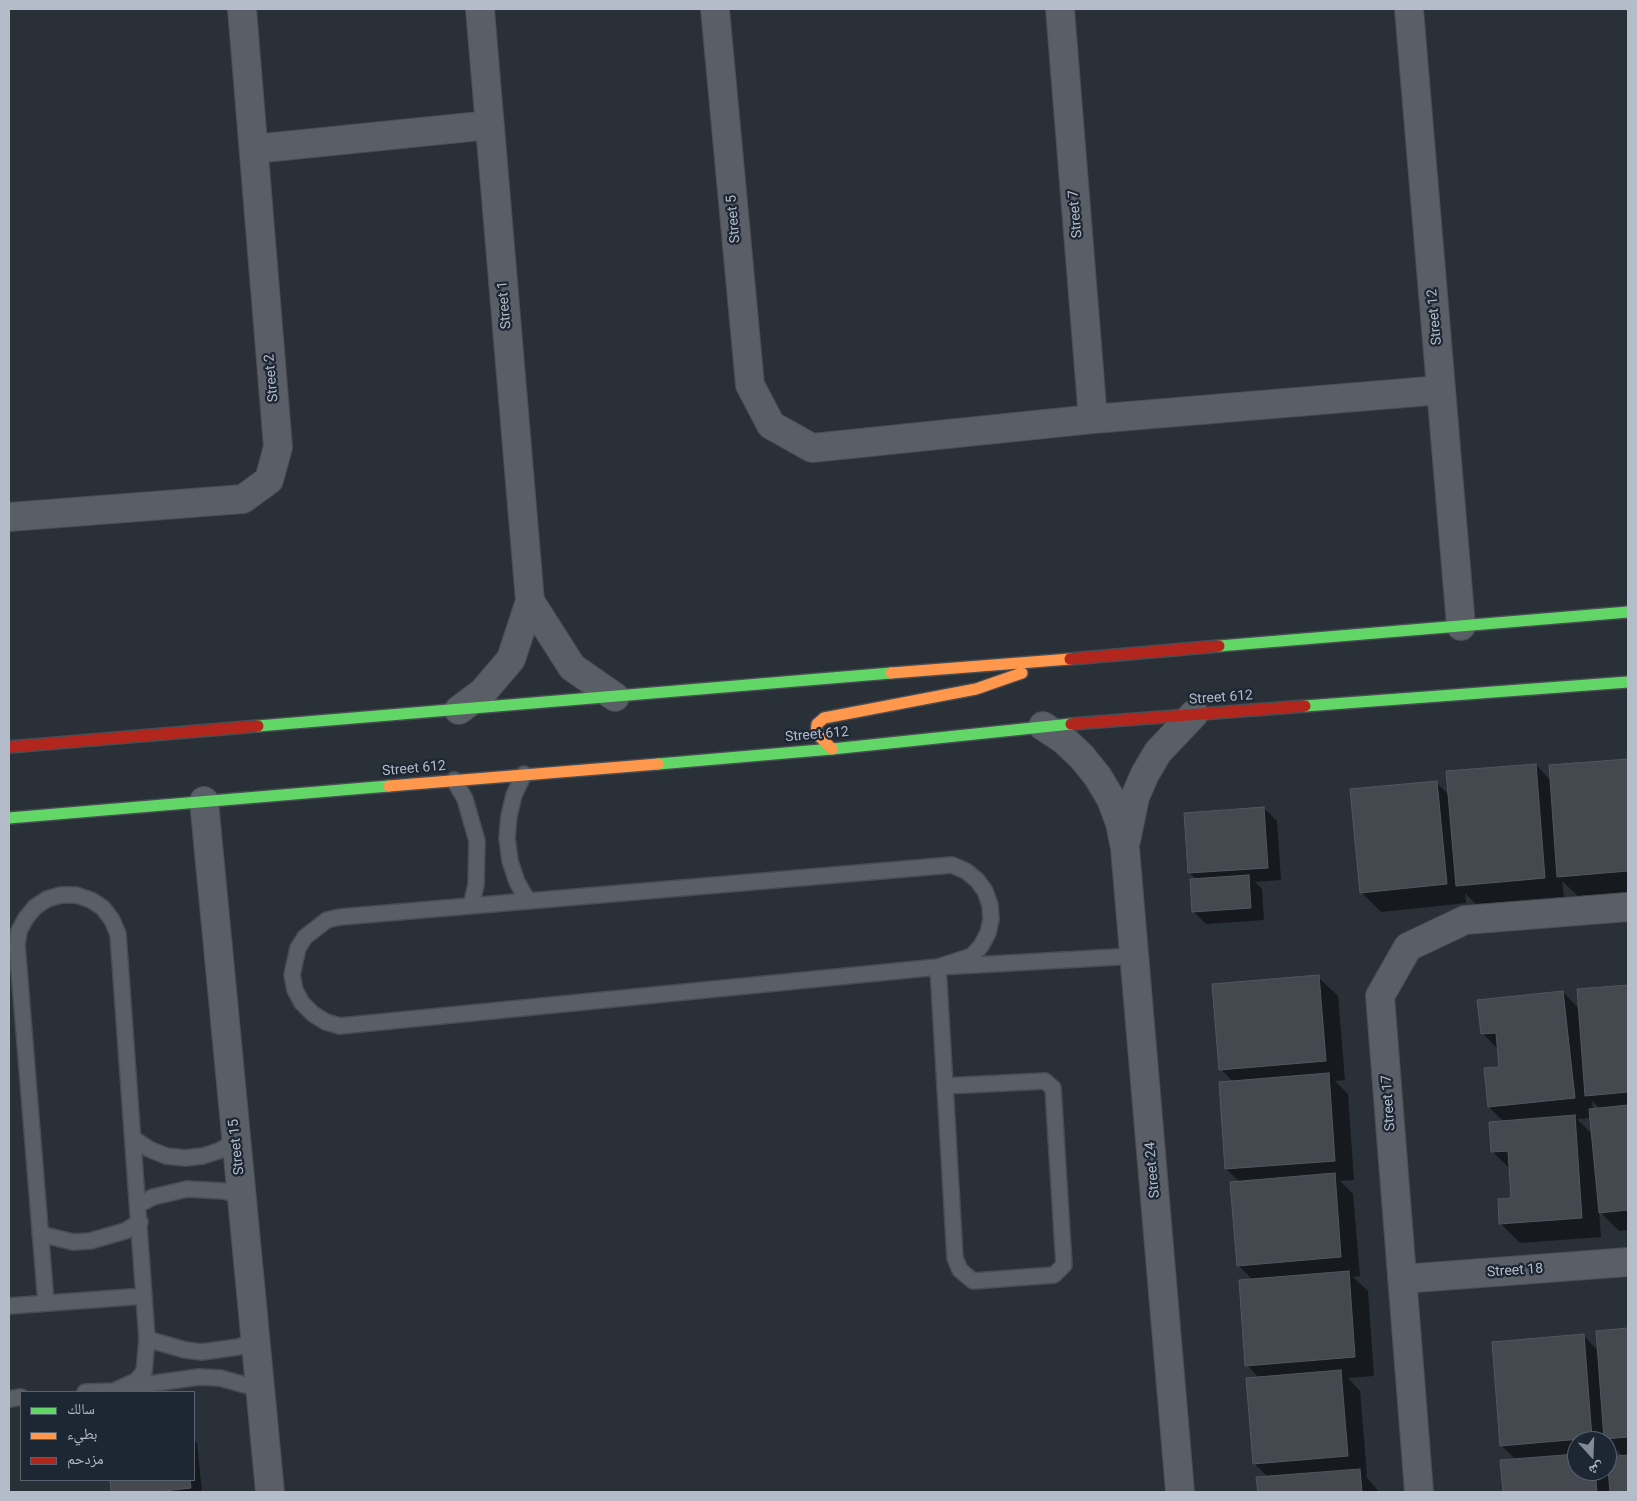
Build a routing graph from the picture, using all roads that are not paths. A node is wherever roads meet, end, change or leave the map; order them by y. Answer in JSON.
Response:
{"nodes":[{"id":1,"x":242,"y":9,"type":"edge"},
{"id":2,"x":480,"y":9,"type":"edge"},
{"id":3,"x":715,"y":9,"type":"edge"},
{"id":4,"x":1060,"y":9,"type":"edge"},
{"id":5,"x":1409,"y":9,"type":"edge"},
{"id":6,"x":490,"y":125,"type":"junction"},
{"id":7,"x":254,"y":149,"type":"junction"},
{"id":8,"x":1440,"y":390,"type":"junction"},
{"id":9,"x":1093,"y":419,"type":"junction"},
{"id":10,"x":9,"y":517,"type":"edge"},
{"id":11,"x":530,"y":602,"type":"junction"},
{"id":12,"x":1628,"y":612,"type":"edge"},
{"id":13,"x":1461,"y":626,"type":"junction"},
{"id":14,"x":1061,"y":660,"type":"junction"},
{"id":15,"x":1580,"y":674,"type":"dead end"},
{"id":16,"x":1628,"y":682,"type":"edge"},
{"id":17,"x":1494,"y":693,"type":"junction"},
{"id":18,"x":615,"y":697,"type":"junction"},
{"id":19,"x":459,"y":710,"type":"junction"},
{"id":20,"x":1194,"y":714,"type":"junction"},
{"id":21,"x":1043,"y":726,"type":"junction"},
{"id":22,"x":73,"y":742,"type":"junction"},
{"id":23,"x":9,"y":747,"type":"edge"},
{"id":24,"x":832,"y":749,"type":"junction"},
{"id":25,"x":38,"y":755,"type":"dead end"},
{"id":26,"x":524,"y":774,"type":"junction"},
{"id":27,"x":454,"y":780,"type":"junction"},
{"id":28,"x":204,"y":801,"type":"junction"},
{"id":29,"x":9,"y":818,"type":"edge"},
{"id":30,"x":1125,"y":848,"type":"junction"},
{"id":31,"x":528,"y":901,"type":"junction"},
{"id":32,"x":471,"y":906,"type":"junction"},
{"id":33,"x":1628,"y":907,"type":"edge"},
{"id":34,"x":1135,"y":956,"type":"junction"},
{"id":35,"x":938,"y":967,"type":"junction"},
{"id":36,"x":944,"y":1086,"type":"junction"},
{"id":37,"x":134,"y":1139,"type":"junction"},
{"id":38,"x":236,"y":1140,"type":"junction"},
{"id":39,"x":242,"y":1196,"type":"junction"},
{"id":40,"x":138,"y":1204,"type":"junction"},
{"id":41,"x":140,"y":1222,"type":"junction"},
{"id":42,"x":40,"y":1234,"type":"junction"},
{"id":43,"x":1628,"y":1262,"type":"edge"},
{"id":44,"x":1402,"y":1279,"type":"junction"},
{"id":45,"x":144,"y":1296,"type":"junction"},
{"id":46,"x":46,"y":1303,"type":"junction"},
{"id":47,"x":9,"y":1306,"type":"edge"},
{"id":48,"x":147,"y":1339,"type":"junction"},
{"id":49,"x":255,"y":1341,"type":"junction"},
{"id":50,"x":126,"y":1387,"type":"junction"},
{"id":51,"x":260,"y":1389,"type":"junction"},
{"id":52,"x":114,"y":1391,"type":"edge"},
{"id":53,"x":270,"y":1492,"type":"edge"},
{"id":54,"x":1180,"y":1492,"type":"edge"},
{"id":55,"x":1419,"y":1492,"type":"edge"}],
"edges":[{"from":1,"to":7,"type":"street","name":"Street 2"},
{"from":2,"to":6,"type":"street","name":"Street 1"},
{"from":3,"to":9,"type":"street","name":"Street 5"},
{"from":4,"to":9,"type":"street","name":"Street 7"},
{"from":5,"to":8,"type":"street","name":"Street 12"},
{"from":6,"to":7,"type":"street"},
{"from":6,"to":11,"type":"street","name":"Street 1"},
{"from":7,"to":10,"type":"street","name":"Street 2"},
{"from":8,"to":9,"type":"street"},
{"from":8,"to":13,"type":"street","name":"Street 12"},
{"from":11,"to":18,"type":"street","name":"Street 1"},
{"from":11,"to":19,"type":"street","name":"Street 1"},
{"from":12,"to":13,"type":"street"},
{"from":13,"to":14,"type":"street"},
{"from":14,"to":18,"type":"street"},
{"from":14,"to":24,"type":"street"},
{"from":15,"to":17,"type":"street"},
{"from":16,"to":17,"type":"street","name":"Street 612"},
{"from":17,"to":20,"type":"street","name":"Street 612"},
{"from":18,"to":19,"type":"street"},
{"from":19,"to":22,"type":"street"},
{"from":20,"to":21,"type":"street","name":"Street 612"},
{"from":20,"to":30,"type":"street","name":"Street 24"},
{"from":21,"to":24,"type":"street","name":"Street 612"},
{"from":21,"to":30,"type":"street","name":"Street 24"},
{"from":22,"to":23,"type":"street"},
{"from":22,"to":25,"type":"street"},
{"from":24,"to":26,"type":"street","name":"Street 612"},
{"from":26,"to":27,"type":"street","name":"Street 612"},
{"from":26,"to":31,"type":"lane"},
{"from":27,"to":28,"type":"street","name":"Street 612"},
{"from":27,"to":32,"type":"lane"},
{"from":28,"to":29,"type":"street","name":"Street 612"},
{"from":28,"to":38,"type":"street","name":"Street 15"},
{"from":30,"to":34,"type":"street","name":"Street 24"},
{"from":31,"to":32,"type":"lane"},
{"from":31,"to":35,"type":"lane"},
{"from":32,"to":35,"type":"lane"},
{"from":33,"to":44,"type":"street","name":"Street 17"},
{"from":34,"to":35,"type":"lane"},
{"from":34,"to":54,"type":"street","name":"Street 24"},
{"from":35,"to":36,"type":"lane"},
{"from":36,"to":36,"type":"lane"},
{"from":37,"to":38,"type":"lane"},
{"from":37,"to":40,"type":"lane"},
{"from":37,"to":42,"type":"lane"},
{"from":38,"to":39,"type":"street","name":"Street 15"},
{"from":39,"to":40,"type":"lane"},
{"from":39,"to":49,"type":"street","name":"Street 15"},
{"from":40,"to":41,"type":"lane"},
{"from":41,"to":42,"type":"lane"},
{"from":41,"to":45,"type":"lane"},
{"from":42,"to":46,"type":"lane"},
{"from":43,"to":44,"type":"street","name":"Street 18"},
{"from":44,"to":55,"type":"street","name":"Street 17"},
{"from":45,"to":46,"type":"lane"},
{"from":45,"to":48,"type":"lane"},
{"from":46,"to":47,"type":"lane"},
{"from":48,"to":49,"type":"lane"},
{"from":48,"to":50,"type":"lane"},
{"from":49,"to":51,"type":"street","name":"Street 15"},
{"from":50,"to":51,"type":"lane"},
{"from":50,"to":52,"type":"lane"},
{"from":51,"to":53,"type":"street","name":"Street 15"}]}
